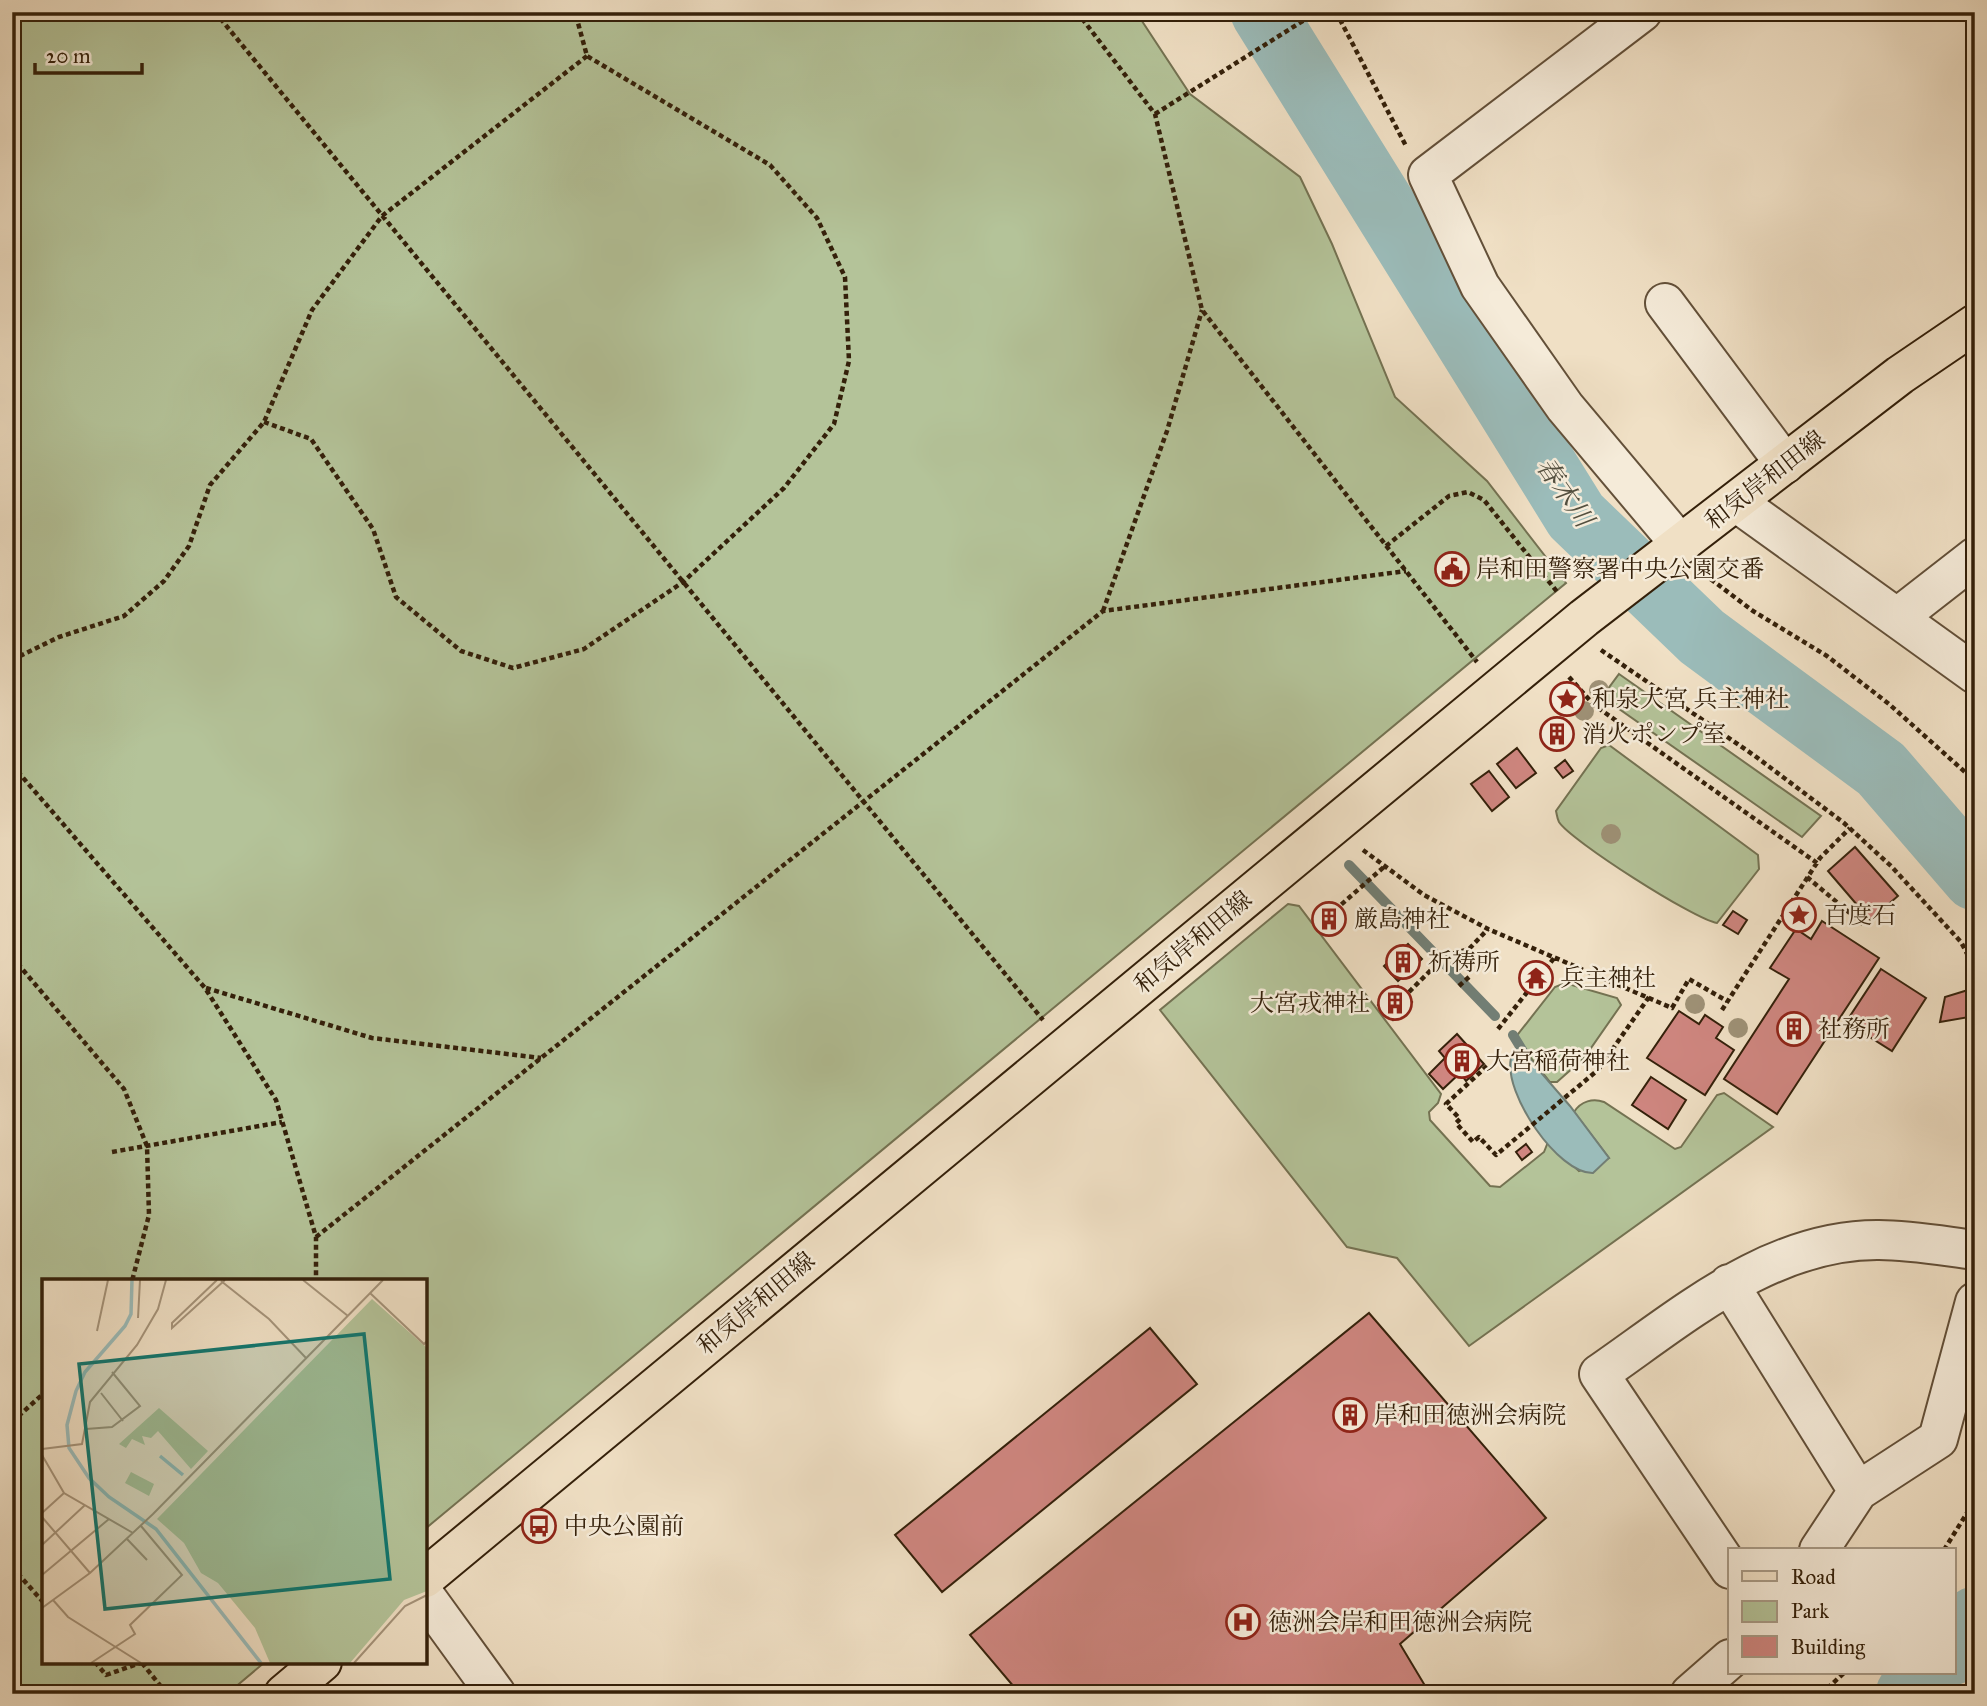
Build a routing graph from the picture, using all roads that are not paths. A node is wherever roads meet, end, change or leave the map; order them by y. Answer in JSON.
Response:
{"nodes":[{"id":1,"x":1642,"y":12,"type":"edge"},
{"id":2,"x":1665,"y":303,"type":"dead end"},
{"id":3,"x":1975,"y":324,"type":"edge"},
{"id":4,"x":1786,"y":464,"type":"junction"},
{"id":5,"x":1736,"y":502,"type":"junction"},
{"id":6,"x":1676,"y":548,"type":"junction"},
{"id":7,"x":1975,"y":557,"type":"edge"},
{"id":8,"x":1898,"y":617,"type":"junction"},
{"id":9,"x":1975,"y":674,"type":"edge"},
{"id":10,"x":1975,"y":1250,"type":"edge"},
{"id":11,"x":1729,"y":1284,"type":"junction"},
{"id":12,"x":1975,"y":1302,"type":"edge"},
{"id":13,"x":1858,"y":1491,"type":"junction"},
{"id":14,"x":1820,"y":1548,"type":"edge"},
{"id":15,"x":1728,"y":1566,"type":"edge"},
{"id":16,"x":427,"y":1576,"type":"edge"},
{"id":17,"x":427,"y":1599,"type":"edge"},
{"id":18,"x":1728,"y":1661,"type":"edge"},
{"id":19,"x":320,"y":1664,"type":"edge"},
{"id":20,"x":284,"y":1694,"type":"edge"},
{"id":21,"x":496,"y":1694,"type":"edge"},
{"id":22,"x":1690,"y":1694,"type":"edge"}],
"edges":[{"from":1,"to":6,"type":"street"},
{"from":2,"to":4,"type":"street"},
{"from":3,"to":4,"type":"main road","name":"和気岸和田線"},
{"from":4,"to":5,"type":"main road","name":"和気岸和田線"},
{"from":5,"to":6,"type":"main road","name":"和気岸和田線"},
{"from":5,"to":8,"type":"street"},
{"from":6,"to":16,"type":"main road","name":"和気岸和田線"},
{"from":7,"to":8,"type":"street"},
{"from":8,"to":9,"type":"street"},
{"from":10,"to":11,"type":"street"},
{"from":11,"to":13,"type":"street"},
{"from":11,"to":15,"type":"street"},
{"from":12,"to":13,"type":"street"},
{"from":13,"to":14,"type":"street"},
{"from":17,"to":21,"type":"street"},
{"from":18,"to":22,"type":"street"},
{"from":19,"to":20,"type":"main road"}]}
